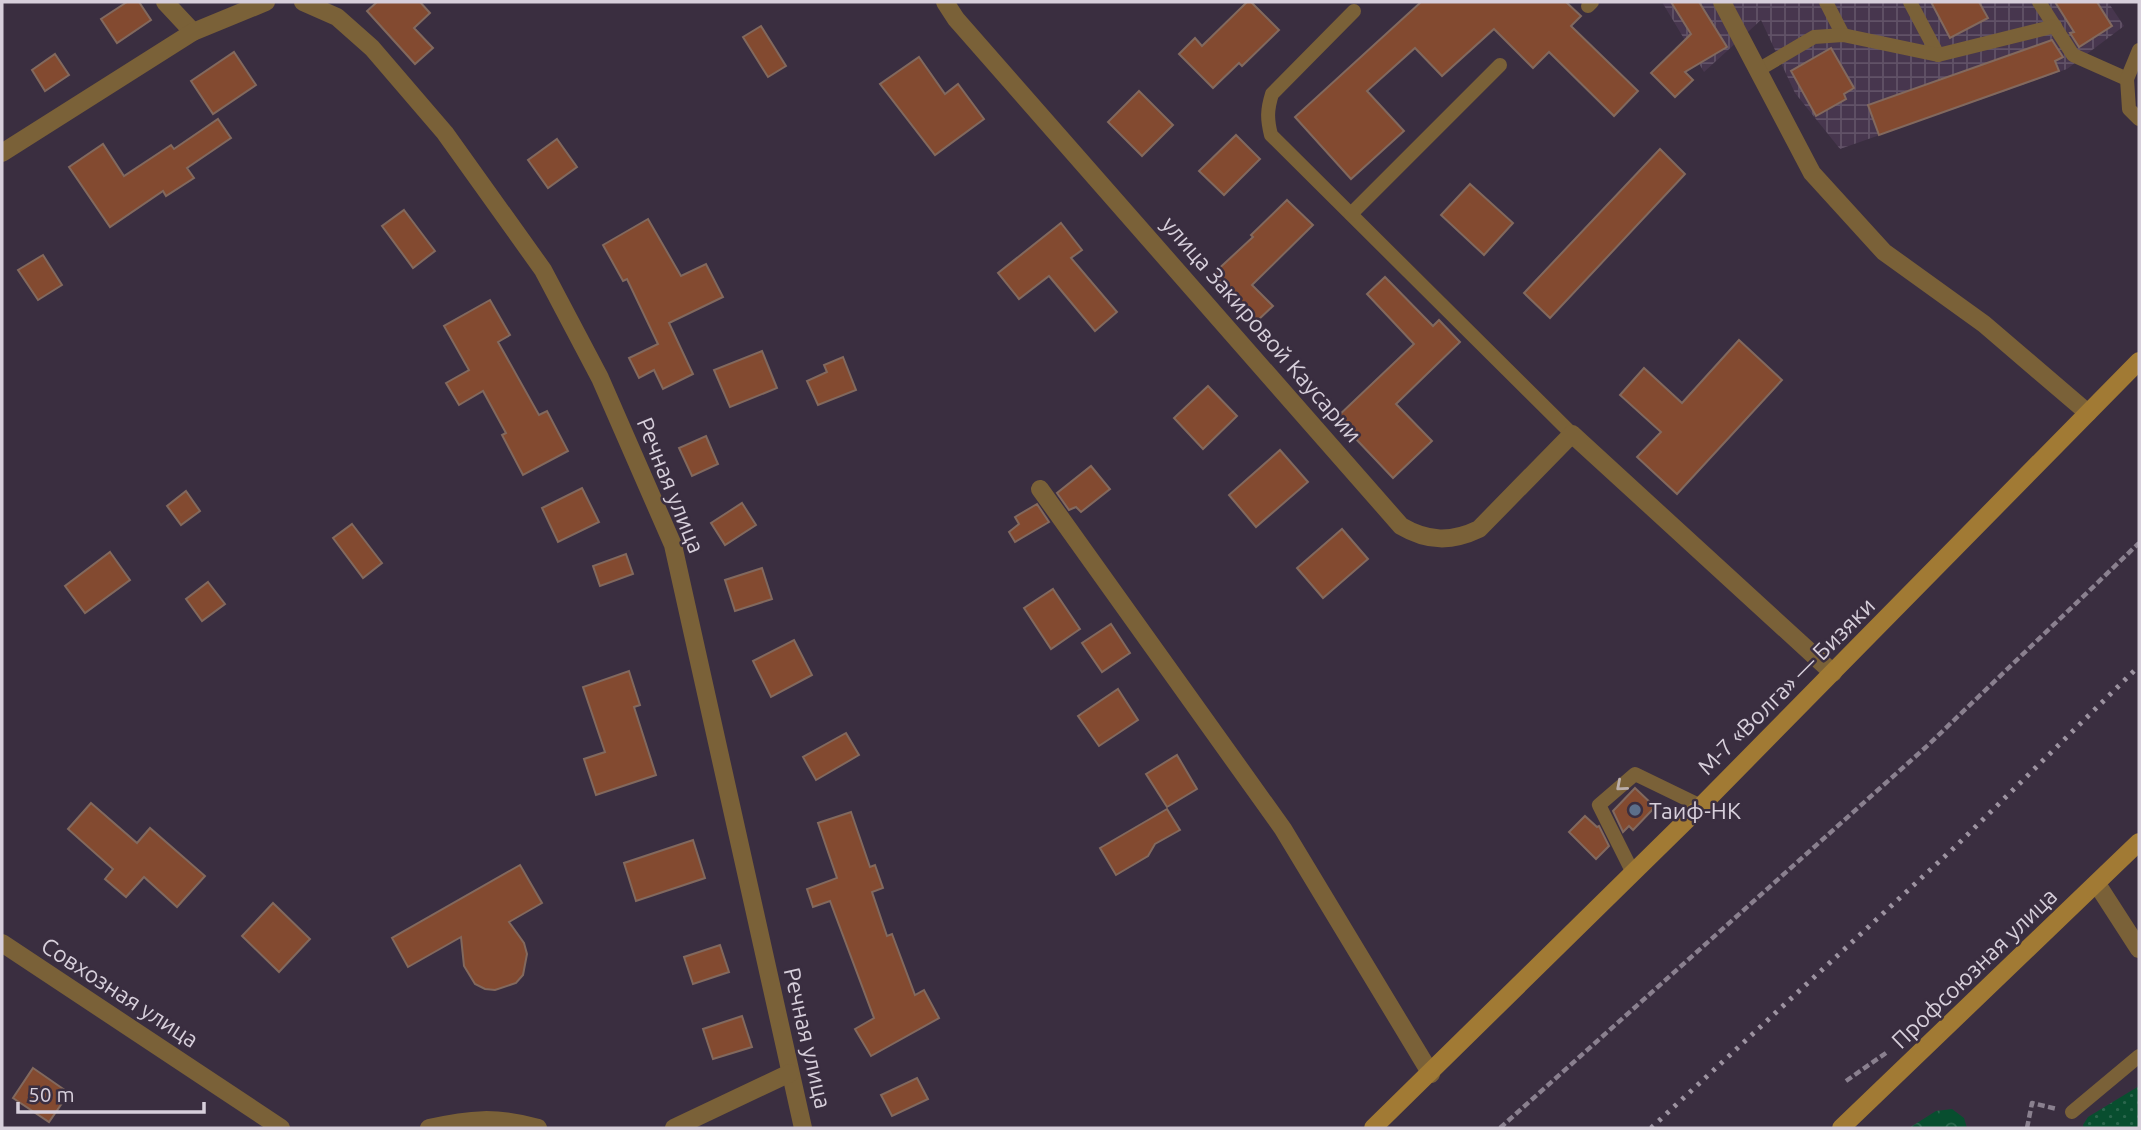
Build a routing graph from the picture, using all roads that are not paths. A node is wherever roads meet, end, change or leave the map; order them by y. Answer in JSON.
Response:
{"nodes":[{"id":1,"x":165,"y":2,"type":"edge"},
{"id":2,"x":266,"y":2,"type":"edge"},
{"id":3,"x":303,"y":2,"type":"edge"},
{"id":4,"x":945,"y":2,"type":"edge"},
{"id":5,"x":1722,"y":2,"type":"edge"},
{"id":6,"x":1826,"y":2,"type":"edge"},
{"id":7,"x":1910,"y":2,"type":"edge"},
{"id":8,"x":2039,"y":2,"type":"edge"},
{"id":9,"x":1354,"y":11,"type":"dead end"},
{"id":10,"x":2054,"y":26,"type":"junction"},
{"id":11,"x":193,"y":32,"type":"junction"},
{"id":12,"x":1843,"y":35,"type":"junction"},
{"id":13,"x":2139,"y":50,"type":"edge"},
{"id":14,"x":1938,"y":55,"type":"junction"},
{"id":15,"x":1500,"y":65,"type":"dead end"},
{"id":16,"x":1758,"y":70,"type":"junction"},
{"id":17,"x":2127,"y":79,"type":"junction"},
{"id":18,"x":2139,"y":119,"type":"edge"},
{"id":19,"x":2,"y":153,"type":"edge"},
{"id":20,"x":1351,"y":214,"type":"junction"},
{"id":21,"x":2139,"y":361,"type":"edge"},
{"id":22,"x":2088,"y":413,"type":"junction"},
{"id":23,"x":1572,"y":434,"type":"junction"},
{"id":24,"x":1040,"y":489,"type":"dead end"},
{"id":25,"x":1833,"y":673,"type":"junction"},
{"id":26,"x":1701,"y":806,"type":"junction"},
{"id":27,"x":2139,"y":842,"type":"edge"},
{"id":28,"x":1633,"y":873,"type":"junction"},
{"id":29,"x":2097,"y":884,"type":"junction"},
{"id":30,"x":2,"y":943,"type":"edge"},
{"id":31,"x":2139,"y":949,"type":"edge"},
{"id":32,"x":2139,"y":1056,"type":"edge"},
{"id":33,"x":790,"y":1073,"type":"junction"},
{"id":34,"x":1431,"y":1074,"type":"junction"},
{"id":35,"x":2072,"y":1112,"type":"road end"},
{"id":36,"x":281,"y":1128,"type":"edge"},
{"id":37,"x":429,"y":1128,"type":"edge"},
{"id":38,"x":538,"y":1128,"type":"edge"},
{"id":39,"x":674,"y":1128,"type":"edge"},
{"id":40,"x":803,"y":1128,"type":"edge"},
{"id":41,"x":1373,"y":1128,"type":"edge"},
{"id":42,"x":1842,"y":1128,"type":"edge"}],
"edges":[{"from":1,"to":11,"type":"street"},
{"from":2,"to":11,"type":"street"},
{"from":3,"to":33,"type":"street","name":"Речная улица"},
{"from":4,"to":23,"type":"street","name":"улица Закировой Каусарии"},
{"from":5,"to":16,"type":"street"},
{"from":6,"to":12,"type":"lane"},
{"from":7,"to":14,"type":"lane"},
{"from":8,"to":10,"type":"lane"},
{"from":9,"to":20,"type":"lane"},
{"from":10,"to":14,"type":"lane"},
{"from":10,"to":17,"type":"lane"},
{"from":11,"to":19,"type":"street"},
{"from":12,"to":14,"type":"lane"},
{"from":12,"to":16,"type":"lane"},
{"from":13,"to":17,"type":"lane"},
{"from":15,"to":20,"type":"lane"},
{"from":16,"to":22,"type":"street"},
{"from":17,"to":18,"type":"lane"},
{"from":20,"to":23,"type":"lane"},
{"from":21,"to":22,"type":"main road","name":"М-7 «Волга» — Бизяки"},
{"from":22,"to":25,"type":"main road","name":"М-7 «Волга» — Бизяки"},
{"from":23,"to":25,"type":"street"},
{"from":24,"to":34,"type":"street"},
{"from":25,"to":26,"type":"main road","name":"М-7 «Волга» — Бизяки"},
{"from":26,"to":28,"type":"main road","name":"М-7 «Волга» — Бизяки"},
{"from":26,"to":28,"type":"lane","one_way":true},
{"from":27,"to":29,"type":"main road","name":"Профсоюзная улица"},
{"from":28,"to":34,"type":"main road","name":"М-7 «Волга» — Бизяки"},
{"from":29,"to":31,"type":"street"},
{"from":29,"to":42,"type":"main road","name":"Профсоюзная улица"},
{"from":30,"to":36,"type":"street","name":"Совхозная улица"},
{"from":32,"to":35,"type":"lane"},
{"from":33,"to":39,"type":"street"},
{"from":33,"to":40,"type":"street","name":"Речная улица"},
{"from":34,"to":41,"type":"main road","name":"М-7 «Волга» — Бизяки"},
{"from":37,"to":38,"type":"street"}]}
